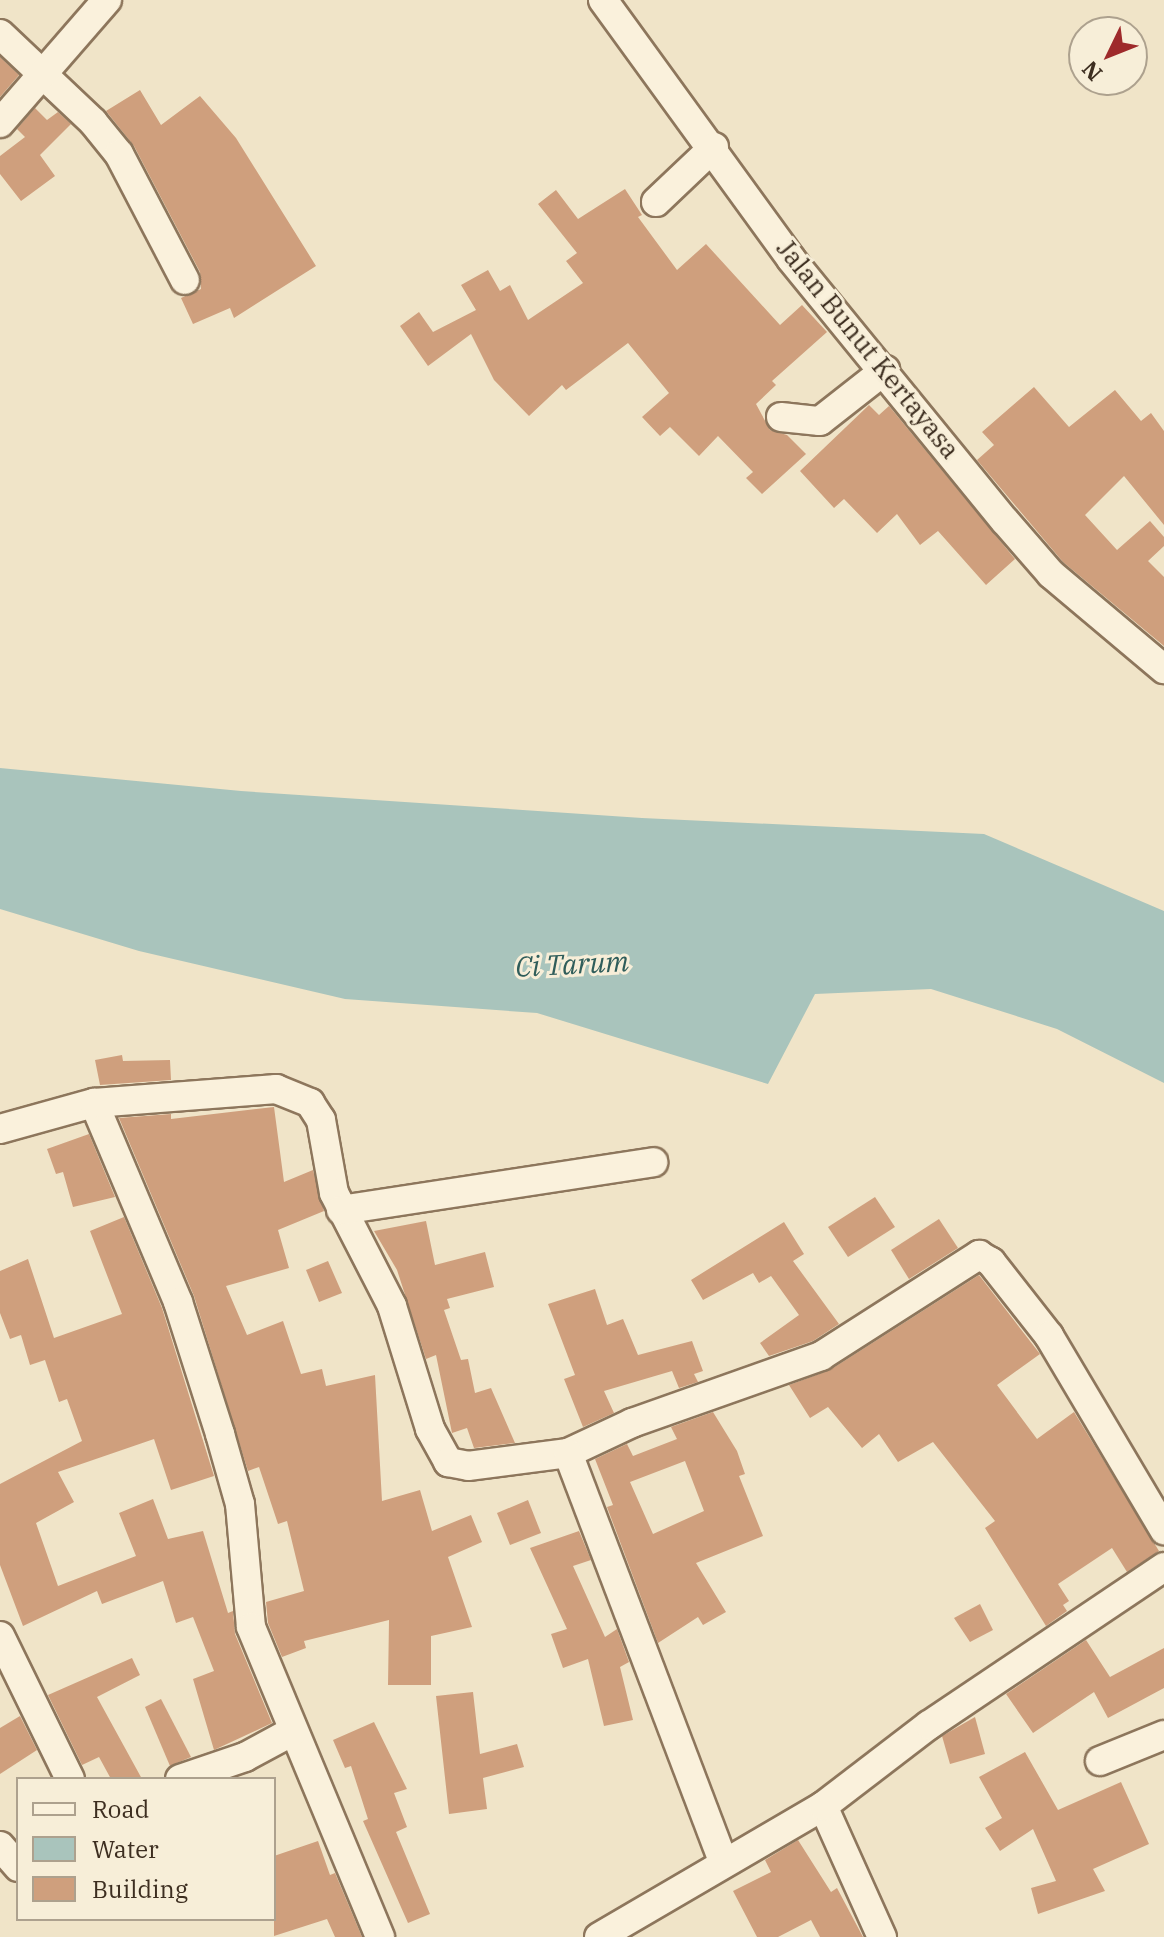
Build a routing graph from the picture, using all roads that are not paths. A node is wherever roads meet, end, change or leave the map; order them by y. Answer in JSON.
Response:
{"nodes":[{"id":1,"x":107,"y":0,"type":"edge"},
{"id":2,"x":603,"y":0,"type":"edge"},
{"id":3,"x":0,"y":34,"type":"edge"},
{"id":4,"x":41,"y":75,"type":"junction"},
{"id":5,"x":0,"y":123,"type":"edge"},
{"id":6,"x":714,"y":147,"type":"junction"},
{"id":7,"x":656,"y":202,"type":"dead end"},
{"id":8,"x":185,"y":280,"type":"dead end"},
{"id":9,"x":885,"y":370,"type":"junction"},
{"id":10,"x":781,"y":417,"type":"dead end"},
{"id":11,"x":1164,"y":669,"type":"edge"},
{"id":12,"x":94,"y":1103,"type":"junction"},
{"id":13,"x":0,"y":1129,"type":"edge"},
{"id":14,"x":653,"y":1162,"type":"dead end"},
{"id":15,"x":341,"y":1210,"type":"junction"},
{"id":16,"x":568,"y":1453,"type":"junction"},
{"id":17,"x":1164,"y":1530,"type":"edge"},
{"id":18,"x":1164,"y":1567,"type":"edge"},
{"id":19,"x":0,"y":1636,"type":"edge"},
{"id":20,"x":293,"y":1731,"type":"junction"},
{"id":21,"x":1164,"y":1735,"type":"edge"},
{"id":22,"x":1100,"y":1761,"type":"dead end"},
{"id":23,"x":69,"y":1777,"type":"edge"},
{"id":24,"x":186,"y":1777,"type":"edge"},
{"id":25,"x":823,"y":1806,"type":"junction"},
{"id":26,"x":0,"y":1846,"type":"edge"},
{"id":27,"x":723,"y":1861,"type":"junction"},
{"id":28,"x":16,"y":1865,"type":"edge"},
{"id":29,"x":380,"y":1937,"type":"edge"},
{"id":30,"x":599,"y":1937,"type":"edge"},
{"id":31,"x":882,"y":1937,"type":"edge"}],
"edges":[{"from":1,"to":4,"type":"street"},
{"from":2,"to":6,"type":"street","name":"Jalan Bunut Kertayasa"},
{"from":3,"to":4,"type":"street"},
{"from":4,"to":5,"type":"street"},
{"from":4,"to":8,"type":"street"},
{"from":6,"to":7,"type":"street"},
{"from":6,"to":9,"type":"street","name":"Jalan Bunut Kertayasa"},
{"from":9,"to":10,"type":"street"},
{"from":9,"to":11,"type":"street","name":"Jalan Bunut Kertayasa"},
{"from":12,"to":13,"type":"street"},
{"from":12,"to":15,"type":"street"},
{"from":12,"to":20,"type":"street"},
{"from":14,"to":15,"type":"street"},
{"from":15,"to":16,"type":"street"},
{"from":16,"to":17,"type":"street"},
{"from":16,"to":27,"type":"street"},
{"from":18,"to":25,"type":"street"},
{"from":19,"to":23,"type":"street"},
{"from":20,"to":24,"type":"street"},
{"from":20,"to":29,"type":"street"},
{"from":21,"to":22,"type":"street"},
{"from":25,"to":27,"type":"street"},
{"from":25,"to":31,"type":"street"},
{"from":26,"to":28,"type":"street"},
{"from":27,"to":30,"type":"street"}]}
